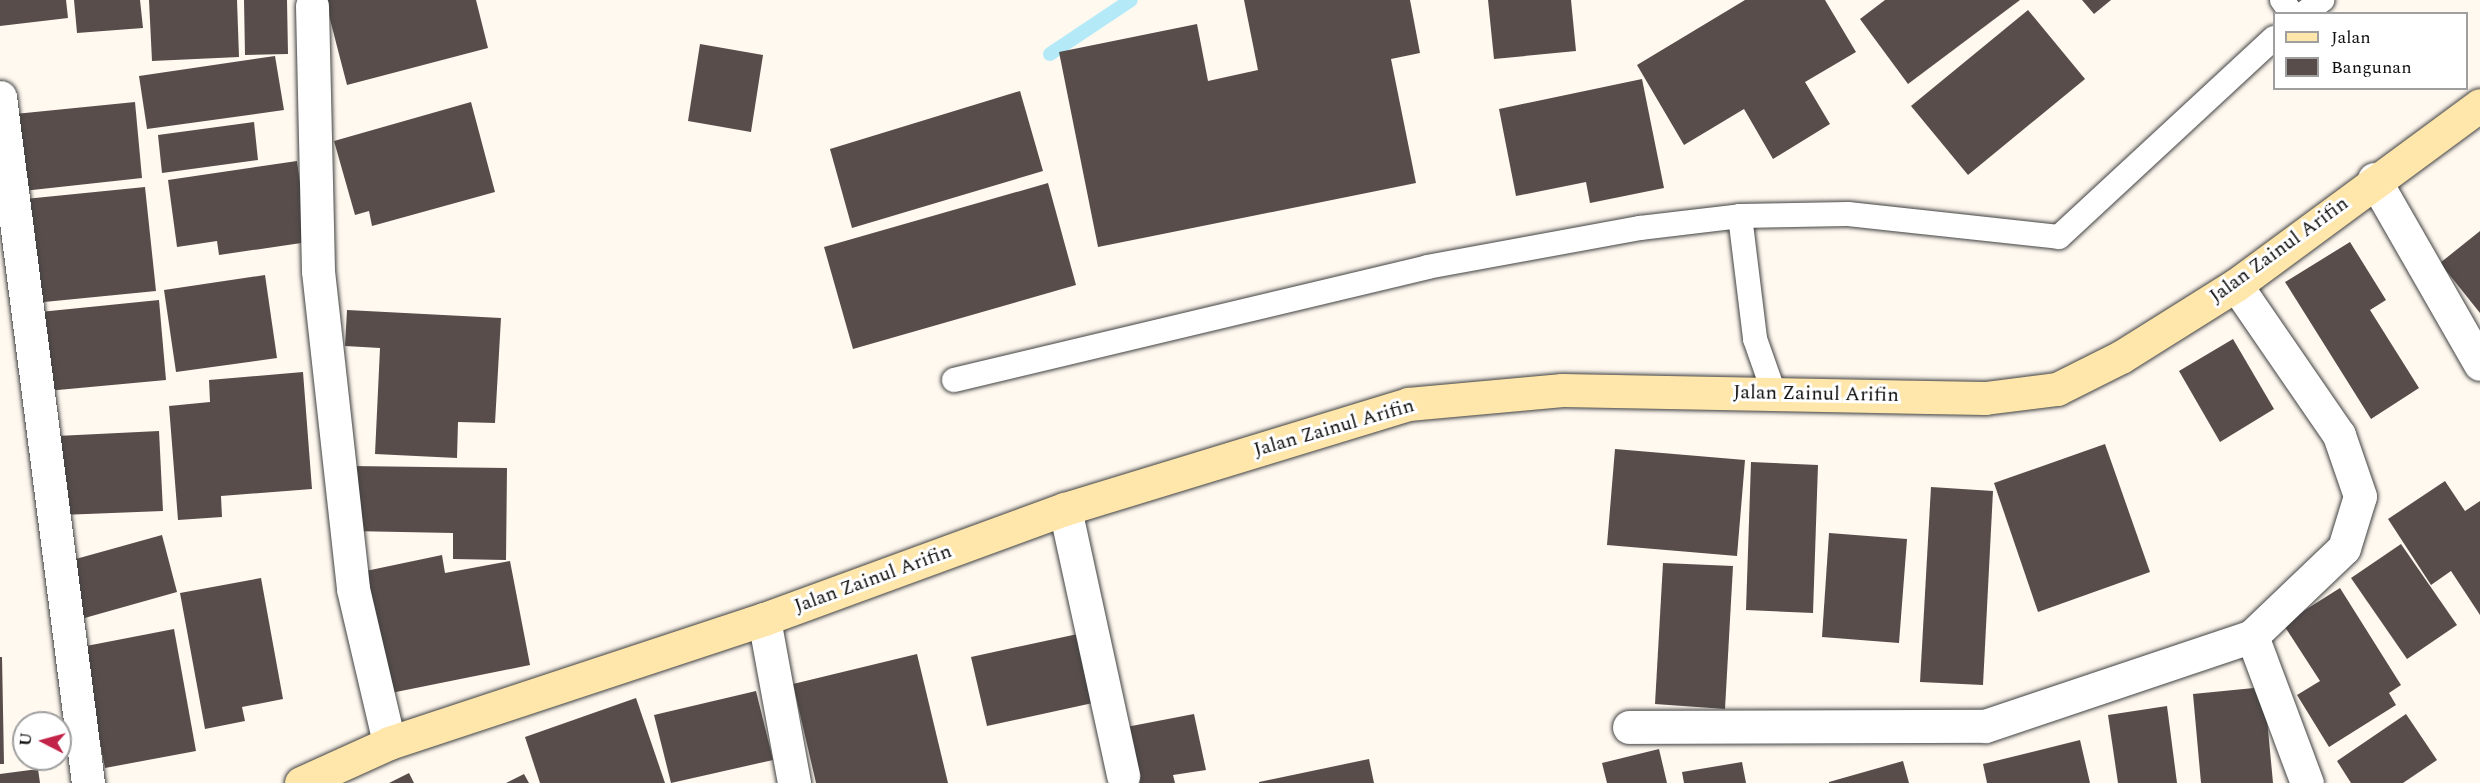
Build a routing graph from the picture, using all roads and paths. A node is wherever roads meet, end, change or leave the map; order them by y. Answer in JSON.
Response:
{"nodes":[{"id":1,"x":2322,"y":0,"type":"edge"},
{"id":2,"x":312,"y":6,"type":"dead end"},
{"id":3,"x":2306,"y":12,"type":"edge"},
{"id":4,"x":2273,"y":39,"type":"edge"},
{"id":5,"x":0,"y":97,"type":"edge"},
{"id":6,"x":2480,"y":105,"type":"edge"},
{"id":7,"x":2374,"y":179,"type":"junction"},
{"id":8,"x":1740,"y":216,"type":"junction"},
{"id":9,"x":9,"y":222,"type":"edge"},
{"id":10,"x":2235,"y":285,"type":"junction"},
{"id":11,"x":2480,"y":364,"type":"edge"},
{"id":12,"x":954,"y":380,"type":"dead end"},
{"id":13,"x":1774,"y":393,"type":"junction"},
{"id":14,"x":1065,"y":509,"type":"junction"},
{"id":15,"x":764,"y":619,"type":"junction"},
{"id":16,"x":2252,"y":636,"type":"junction"},
{"id":17,"x":1629,"y":726,"type":"dead end"},
{"id":18,"x":389,"y":743,"type":"junction"},
{"id":19,"x":339,"y":775,"type":"edge"},
{"id":20,"x":1122,"y":776,"type":"dead end"},
{"id":21,"x":87,"y":783,"type":"edge"},
{"id":22,"x":301,"y":783,"type":"edge"},
{"id":23,"x":794,"y":783,"type":"edge"},
{"id":24,"x":2307,"y":783,"type":"edge"}],
"edges":[{"from":1,"to":3,"type":"lane"},
{"from":2,"to":18,"type":"street"},
{"from":4,"to":8,"type":"lane"},
{"from":5,"to":9,"type":"street"},
{"from":6,"to":7,"type":"street","name":"Jalan Zainul Arifin"},
{"from":7,"to":10,"type":"street","name":"Jalan Zainul Arifin"},
{"from":7,"to":11,"type":"street"},
{"from":8,"to":12,"type":"lane"},
{"from":8,"to":13,"type":"lane"},
{"from":9,"to":21,"type":"street"},
{"from":10,"to":13,"type":"street","name":"Jalan Zainul Arifin"},
{"from":10,"to":16,"type":"street"},
{"from":13,"to":14,"type":"street","name":"Jalan Zainul Arifin"},
{"from":14,"to":15,"type":"street","name":"Jalan Zainul Arifin"},
{"from":14,"to":20,"type":"street"},
{"from":15,"to":18,"type":"street","name":"Jalan Zainul Arifin"},
{"from":15,"to":23,"type":"street"},
{"from":16,"to":17,"type":"street"},
{"from":16,"to":24,"type":"street"},
{"from":18,"to":19,"type":"street","name":"Jalan Zainul Arifin"},
{"from":19,"to":22,"type":"street","name":"Jalan Zainul Arifin"}]}
